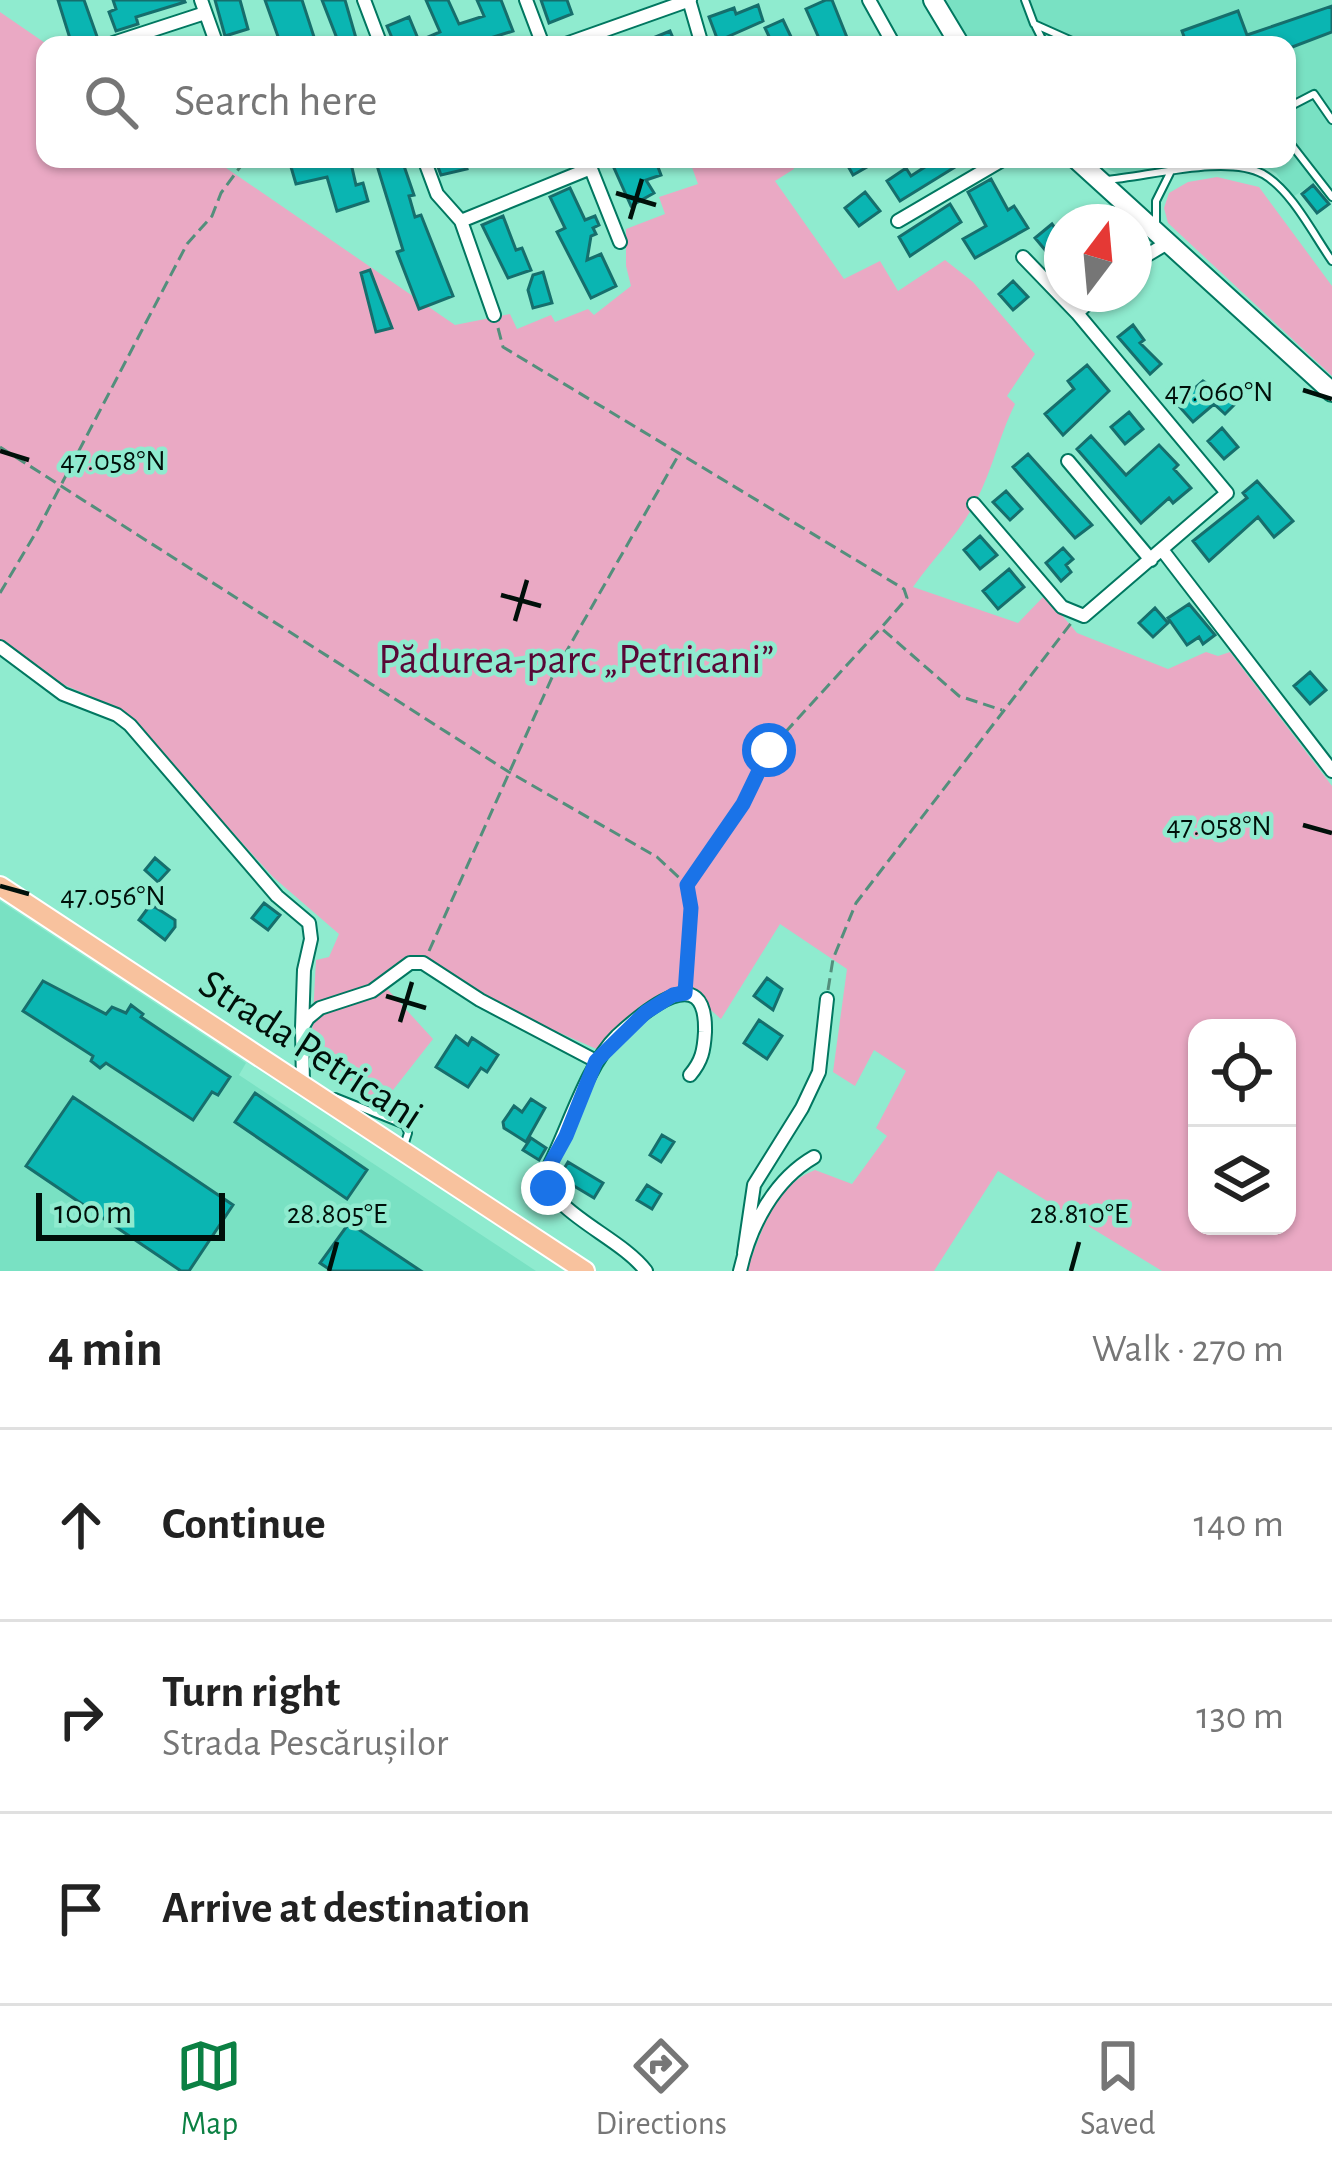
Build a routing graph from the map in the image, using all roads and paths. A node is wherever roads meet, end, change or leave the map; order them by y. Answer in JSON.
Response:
{"nodes":[{"id":1,"x":364,"y":0,"type":"edge"},
{"id":2,"x":526,"y":0,"type":"edge"},
{"id":3,"x":689,"y":0,"type":"edge"},
{"id":4,"x":869,"y":0,"type":"edge"},
{"id":5,"x":933,"y":0,"type":"edge"},
{"id":6,"x":1025,"y":0,"type":"edge"},
{"id":7,"x":202,"y":6,"type":"edge"},
{"id":8,"x":1034,"y":24,"type":"junction"},
{"id":9,"x":130,"y":36,"type":"edge"},
{"id":10,"x":214,"y":36,"type":"edge"},
{"id":11,"x":378,"y":36,"type":"edge"},
{"id":12,"x":540,"y":36,"type":"edge"},
{"id":13,"x":588,"y":36,"type":"edge"},
{"id":14,"x":699,"y":36,"type":"edge"},
{"id":15,"x":889,"y":36,"type":"edge"},
{"id":16,"x":955,"y":36,"type":"edge"},
{"id":17,"x":1040,"y":36,"type":"edge"},
{"id":18,"x":1061,"y":36,"type":"edge"},
{"id":19,"x":1296,"y":103,"type":"edge"},
{"id":20,"x":1332,"y":120,"type":"edge"},
{"id":21,"x":1296,"y":151,"type":"edge"},
{"id":22,"x":239,"y":168,"type":"edge"},
{"id":23,"x":427,"y":168,"type":"edge"},
{"id":24,"x":580,"y":168,"type":"edge"},
{"id":25,"x":591,"y":168,"type":"edge"},
{"id":26,"x":989,"y":168,"type":"edge"},
{"id":27,"x":1212,"y":168,"type":"edge"},
{"id":28,"x":1236,"y":168,"type":"edge"},
{"id":29,"x":1098,"y":171,"type":"edge"},
{"id":30,"x":1171,"y":173,"type":"junction"},
{"id":31,"x":1332,"y":197,"type":"edge"},
{"id":32,"x":461,"y":221,"type":"junction"},
{"id":33,"x":898,"y":221,"type":"dead end"},
{"id":34,"x":1163,"y":236,"type":"junction"},
{"id":35,"x":620,"y":242,"type":"dead end"},
{"id":36,"x":1152,"y":246,"type":"edge"},
{"id":37,"x":1023,"y":257,"type":"dead end"},
{"id":38,"x":1332,"y":261,"type":"edge"},
{"id":39,"x":1077,"y":313,"type":"joint"},
{"id":40,"x":494,"y":314,"type":"joint"},
{"id":41,"x":1332,"y":392,"type":"edge"},
{"id":42,"x":0,"y":446,"type":"edge"},
{"id":43,"x":680,"y":453,"type":"junction"},
{"id":44,"x":1068,"y":461,"type":"dead end"},
{"id":45,"x":60,"y":485,"type":"junction"},
{"id":46,"x":974,"y":504,"type":"dead end"},
{"id":47,"x":1157,"y":556,"type":"junction"},
{"id":48,"x":0,"y":593,"type":"edge"},
{"id":49,"x":1076,"y":616,"type":"junction"},
{"id":50,"x":881,"y":628,"type":"junction"},
{"id":51,"x":0,"y":647,"type":"edge"},
{"id":52,"x":1002,"y":710,"type":"junction"},
{"id":53,"x":1332,"y":771,"type":"edge"},
{"id":54,"x":509,"y":772,"type":"junction"},
{"id":55,"x":687,"y":885,"type":"junction"},
{"id":56,"x":0,"y":886,"type":"edge"},
{"id":57,"x":423,"y":963,"type":"junction"},
{"id":58,"x":685,"y":993,"type":"junction"},
{"id":59,"x":827,"y":999,"type":"joint"},
{"id":60,"x":302,"y":1028,"type":"junction"},
{"id":61,"x":596,"y":1061,"type":"junction"},
{"id":62,"x":690,"y":1075,"type":"dead end"},
{"id":63,"x":311,"y":1090,"type":"junction"},
{"id":64,"x":814,"y":1156,"type":"dead end"},
{"id":65,"x":744,"y":1253,"type":"junction"},
{"id":66,"x":585,"y":1271,"type":"edge"},
{"id":67,"x":646,"y":1271,"type":"edge"},
{"id":68,"x":740,"y":1271,"type":"edge"}],
"edges":[{"from":1,"to":11,"type":"street"},
{"from":2,"to":12,"type":"street"},
{"from":3,"to":13,"type":"street"},
{"from":3,"to":14,"type":"street"},
{"from":4,"to":15,"type":"street"},
{"from":5,"to":16,"type":"main road"},
{"from":6,"to":8,"type":"lane"},
{"from":7,"to":9,"type":"street"},
{"from":7,"to":10,"type":"street"},
{"from":8,"to":17,"type":"lane"},
{"from":8,"to":18,"type":"lane"},
{"from":19,"to":20,"type":"lane"},
{"from":21,"to":31,"type":"lane"},
{"from":22,"to":45,"type":"path"},
{"from":23,"to":32,"type":"street"},
{"from":24,"to":32,"type":"street"},
{"from":25,"to":35,"type":"street"},
{"from":26,"to":33,"type":"street"},
{"from":27,"to":30,"type":"lane"},
{"from":28,"to":38,"type":"lane"},
{"from":29,"to":30,"type":"lane"},
{"from":29,"to":34,"type":"main road"},
{"from":30,"to":34,"type":"lane"},
{"from":32,"to":40,"type":"street"},
{"from":34,"to":36,"type":"street"},
{"from":34,"to":41,"type":"main road"},
{"from":37,"to":39,"type":"street"},
{"from":39,"to":47,"type":"street"},
{"from":40,"to":43,"type":"path"},
{"from":42,"to":45,"type":"path"},
{"from":43,"to":50,"type":"path"},
{"from":43,"to":54,"type":"path"},
{"from":44,"to":47,"type":"street"},
{"from":45,"to":48,"type":"path"},
{"from":45,"to":54,"type":"path"},
{"from":46,"to":49,"type":"street"},
{"from":47,"to":49,"type":"street"},
{"from":47,"to":53,"type":"street"},
{"from":49,"to":52,"type":"path"},
{"from":50,"to":52,"type":"path"},
{"from":50,"to":55,"type":"path"},
{"from":51,"to":60,"type":"street"},
{"from":52,"to":59,"type":"path"},
{"from":54,"to":55,"type":"path"},
{"from":54,"to":57,"type":"path"},
{"from":55,"to":58,"type":"path"},
{"from":56,"to":63,"type":"main road","name":"Strada Petricani"},
{"from":57,"to":60,"type":"street"},
{"from":57,"to":61,"type":"street"},
{"from":58,"to":61,"type":"street"},
{"from":58,"to":62,"type":"street"},
{"from":59,"to":65,"type":"street"},
{"from":60,"to":63,"type":"street"},
{"from":61,"to":67,"type":"street"},
{"from":63,"to":66,"type":"main road","name":"Strada Petricani"},
{"from":64,"to":65,"type":"street"},
{"from":65,"to":68,"type":"street"}]}
